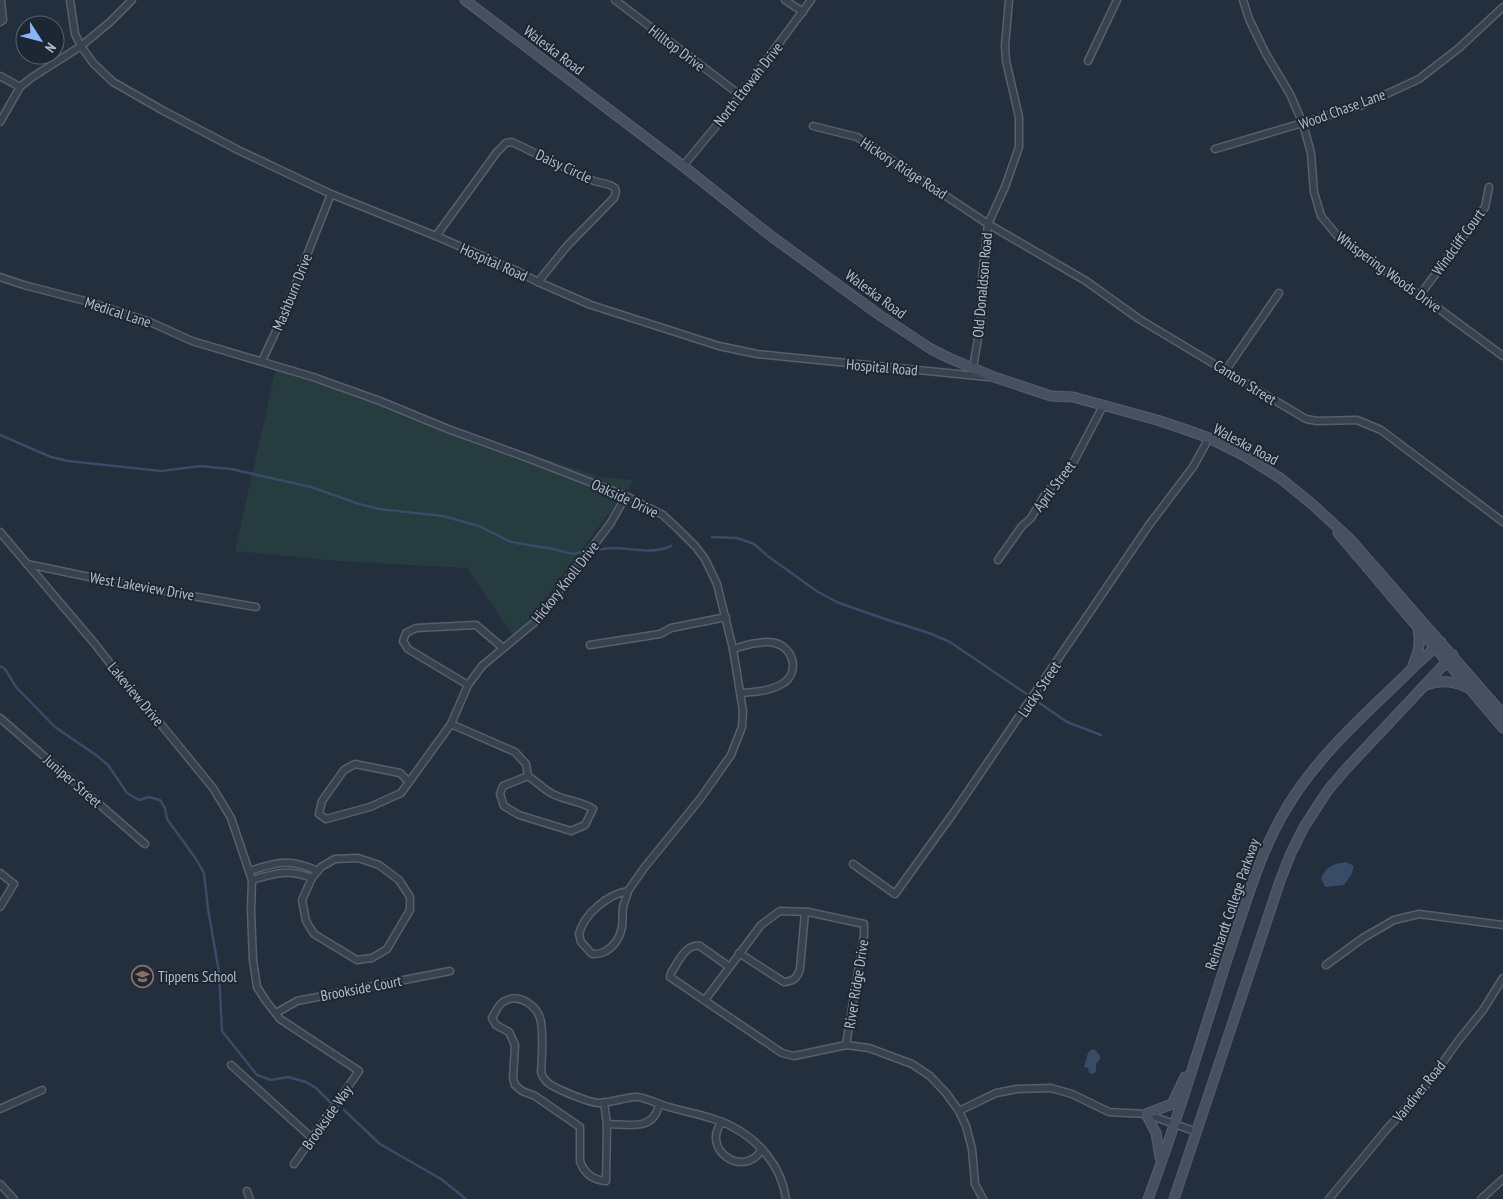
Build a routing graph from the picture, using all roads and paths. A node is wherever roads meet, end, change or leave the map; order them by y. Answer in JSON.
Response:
{"nodes":[{"id":1,"x":1,"y":0,"type":"edge"},
{"id":2,"x":70,"y":0,"type":"edge"},
{"id":3,"x":132,"y":0,"type":"edge"},
{"id":4,"x":465,"y":0,"type":"edge"},
{"id":5,"x":614,"y":0,"type":"edge"},
{"id":6,"x":785,"y":0,"type":"edge"},
{"id":7,"x":811,"y":0,"type":"edge"},
{"id":8,"x":1008,"y":0,"type":"edge"},
{"id":9,"x":1117,"y":0,"type":"edge"},
{"id":10,"x":1243,"y":0,"type":"edge"},
{"id":11,"x":1503,"y":7,"type":"edge"},
{"id":12,"x":802,"y":12,"type":"junction"},
{"id":13,"x":0,"y":22,"type":"edge"},
{"id":14,"x":81,"y":46,"type":"junction"},
{"id":15,"x":1088,"y":61,"type":"dead end"},
{"id":16,"x":0,"y":76,"type":"edge"},
{"id":17,"x":20,"y":87,"type":"junction"},
{"id":18,"x":740,"y":95,"type":"junction"},
{"id":19,"x":0,"y":122,"type":"edge"},
{"id":20,"x":1303,"y":124,"type":"junction"},
{"id":21,"x":813,"y":126,"type":"dead end"},
{"id":22,"x":1216,"y":149,"type":"dead end"},
{"id":23,"x":683,"y":166,"type":"junction"},
{"id":24,"x":1489,"y":187,"type":"dead end"},
{"id":25,"x":331,"y":194,"type":"junction"},
{"id":26,"x":988,"y":224,"type":"junction"},
{"id":27,"x":436,"y":236,"type":"junction"},
{"id":28,"x":0,"y":277,"type":"edge"},
{"id":29,"x":538,"y":282,"type":"junction"},
{"id":30,"x":1279,"y":293,"type":"dead end"},
{"id":31,"x":1420,"y":295,"type":"junction"},
{"id":32,"x":1503,"y":356,"type":"edge"},
{"id":33,"x":262,"y":361,"type":"junction"},
{"id":34,"x":973,"y":368,"type":"junction"},
{"id":35,"x":1226,"y":370,"type":"junction"},
{"id":36,"x":994,"y":377,"type":"junction"},
{"id":37,"x":1102,"y":406,"type":"junction"},
{"id":38,"x":1209,"y":438,"type":"junction"},
{"id":39,"x":626,"y":496,"type":"junction"},
{"id":40,"x":1322,"y":514,"type":"junction"},
{"id":41,"x":1503,"y":522,"type":"edge"},
{"id":42,"x":0,"y":532,"type":"edge"},
{"id":43,"x":998,"y":560,"type":"dead end"},
{"id":44,"x":28,"y":564,"type":"junction"},
{"id":45,"x":256,"y":608,"type":"dead end"},
{"id":46,"x":726,"y":617,"type":"junction"},
{"id":47,"x":1418,"y":629,"type":"junction"},
{"id":48,"x":1438,"y":644,"type":"junction"},
{"id":49,"x":590,"y":645,"type":"dead end"},
{"id":50,"x":503,"y":648,"type":"junction"},
{"id":51,"x":733,"y":649,"type":"junction"},
{"id":52,"x":1450,"y":659,"type":"junction"},
{"id":53,"x":1411,"y":670,"type":"junction"},
{"id":54,"x":468,"y":685,"type":"junction"},
{"id":55,"x":1426,"y":685,"type":"junction"},
{"id":56,"x":1470,"y":689,"type":"junction"},
{"id":57,"x":741,"y":693,"type":"junction"},
{"id":58,"x":1503,"y":714,"type":"edge"},
{"id":59,"x":0,"y":718,"type":"edge"},
{"id":60,"x":450,"y":724,"type":"junction"},
{"id":61,"x":1503,"y":728,"type":"edge"},
{"id":62,"x":528,"y":776,"type":"junction"},
{"id":63,"x":409,"y":782,"type":"junction"},
{"id":64,"x":145,"y":844,"type":"dead end"},
{"id":65,"x":853,"y":864,"type":"dead end"},
{"id":66,"x":248,"y":871,"type":"junction"},
{"id":67,"x":318,"y":871,"type":"junction"},
{"id":68,"x":0,"y":873,"type":"edge"},
{"id":69,"x":312,"y":878,"type":"junction"},
{"id":70,"x":252,"y":880,"type":"junction"},
{"id":71,"x":628,"y":892,"type":"junction"},
{"id":72,"x":0,"y":907,"type":"edge"},
{"id":73,"x":805,"y":912,"type":"junction"},
{"id":74,"x":1503,"y":925,"type":"edge"},
{"id":75,"x":739,"y":953,"type":"junction"},
{"id":76,"x":1326,"y":965,"type":"dead end"},
{"id":77,"x":728,"y":966,"type":"junction"},
{"id":78,"x":450,"y":971,"type":"dead end"},
{"id":79,"x":1503,"y":978,"type":"edge"},
{"id":80,"x":705,"y":1000,"type":"junction"},
{"id":81,"x":276,"y":1014,"type":"junction"},
{"id":82,"x":1202,"y":1038,"type":"junction"},
{"id":83,"x":846,"y":1045,"type":"junction"},
{"id":84,"x":231,"y":1064,"type":"dead end"},
{"id":85,"x":360,"y":1071,"type":"joint"},
{"id":86,"x":42,"y":1090,"type":"dead end"},
{"id":87,"x":604,"y":1102,"type":"junction"},
{"id":88,"x":659,"y":1105,"type":"junction"},
{"id":89,"x":0,"y":1109,"type":"edge"},
{"id":90,"x":959,"y":1111,"type":"junction"},
{"id":91,"x":1146,"y":1114,"type":"junction"},
{"id":92,"x":722,"y":1122,"type":"junction"},
{"id":93,"x":607,"y":1124,"type":"junction"},
{"id":94,"x":1174,"y":1124,"type":"junction"},
{"id":95,"x":1197,"y":1132,"type":"junction"},
{"id":96,"x":312,"y":1138,"type":"junction"},
{"id":97,"x":762,"y":1149,"type":"junction"},
{"id":98,"x":1161,"y":1162,"type":"junction"},
{"id":99,"x":294,"y":1164,"type":"dead end"},
{"id":100,"x":1503,"y":1180,"type":"edge"},
{"id":101,"x":0,"y":1184,"type":"edge"},
{"id":102,"x":247,"y":1191,"type":"dead end"},
{"id":103,"x":14,"y":1199,"type":"edge"},
{"id":104,"x":250,"y":1199,"type":"edge"},
{"id":105,"x":786,"y":1199,"type":"edge"},
{"id":106,"x":983,"y":1199,"type":"edge"},
{"id":107,"x":1148,"y":1199,"type":"edge"},
{"id":108,"x":1174,"y":1199,"type":"edge"},
{"id":109,"x":1329,"y":1199,"type":"edge"},
{"id":110,"x":1481,"y":1199,"type":"edge"}],
"edges":[{"from":1,"to":13,"type":"street"},
{"from":2,"to":14,"type":"street","name":"Hospital Road"},
{"from":3,"to":14,"type":"street"},
{"from":4,"to":23,"type":"main road","name":"Waleska Road"},
{"from":5,"to":18,"type":"street","name":"Hilltop Drive"},
{"from":6,"to":12,"type":"street"},
{"from":7,"to":12,"type":"street","name":"North Etowah Drive"},
{"from":8,"to":26,"type":"street","name":"Old Donaldson Road"},
{"from":9,"to":15,"type":"street"},
{"from":10,"to":20,"type":"street","name":"Whispering Woods Drive"},
{"from":11,"to":20,"type":"street","name":"Wood Chase Lane"},
{"from":12,"to":18,"type":"street","name":"North Etowah Drive"},
{"from":14,"to":17,"type":"street"},
{"from":14,"to":25,"type":"street","name":"Hospital Road"},
{"from":16,"to":17,"type":"street"},
{"from":17,"to":19,"type":"street"},
{"from":18,"to":23,"type":"street","name":"North Etowah Drive"},
{"from":20,"to":22,"type":"street","name":"Wood Chase Lane"},
{"from":20,"to":31,"type":"street","name":"Whispering Woods Drive"},
{"from":21,"to":26,"type":"street","name":"Hickory Ridge Road"},
{"from":23,"to":34,"type":"main road","name":"Waleska Road"},
{"from":24,"to":31,"type":"street","name":"Windcliff Court"},
{"from":25,"to":27,"type":"street","name":"Hospital Road"},
{"from":25,"to":33,"type":"street","name":"Mashburn Drive"},
{"from":26,"to":34,"type":"street","name":"Old Donaldson Road"},
{"from":26,"to":35,"type":"street","name":"Canton Street"},
{"from":27,"to":29,"type":"street","name":"Hospital Road"},
{"from":27,"to":29,"type":"street","name":"Daisy Circle"},
{"from":28,"to":33,"type":"street","name":"Medical Lane"},
{"from":29,"to":36,"type":"street","name":"Hospital Road"},
{"from":30,"to":35,"type":"street"},
{"from":31,"to":32,"type":"street","name":"Whispering Woods Drive"},
{"from":33,"to":39,"type":"street","name":"Oakside Drive"},
{"from":34,"to":36,"type":"main road","name":"Waleska Road"},
{"from":35,"to":41,"type":"street","name":"Canton Street"},
{"from":36,"to":37,"type":"main road","name":"Waleska Road"},
{"from":37,"to":38,"type":"main road","name":"Waleska Road"},
{"from":37,"to":43,"type":"street","name":"April Street"},
{"from":38,"to":40,"type":"main road","name":"Waleska Road"},
{"from":38,"to":65,"type":"street","name":"Lucky Street"},
{"from":39,"to":46,"type":"street","name":"Oakside Drive"},
{"from":39,"to":50,"type":"street","name":"Hickory Knoll Drive"},
{"from":40,"to":47,"type":"main road","name":"Waleska Road"},
{"from":40,"to":48,"type":"main road","name":"Waleska Road"},
{"from":42,"to":44,"type":"street","name":"Lakeview Drive"},
{"from":44,"to":45,"type":"street","name":"West Lakeview Drive"},
{"from":44,"to":66,"type":"street","name":"Lakeview Drive"},
{"from":46,"to":49,"type":"street"},
{"from":46,"to":51,"type":"street","name":"Oakside Drive"},
{"from":47,"to":48,"type":"main road","name":"Waleska Road"},
{"from":47,"to":53,"type":"main road"},
{"from":48,"to":52,"type":"main road"},
{"from":48,"to":53,"type":"main road","name":"Reinhardt College Parkway"},
{"from":50,"to":54,"type":"street","name":"Hickory Knoll Drive"},
{"from":50,"to":54,"type":"street"},
{"from":51,"to":57,"type":"street","name":"Oakside Drive"},
{"from":51,"to":57,"type":"street"},
{"from":52,"to":55,"type":"main road"},
{"from":52,"to":56,"type":"main road"},
{"from":52,"to":58,"type":"main road"},
{"from":53,"to":82,"type":"main road","name":"Reinhardt College Parkway"},
{"from":54,"to":60,"type":"street","name":"Hickory Knoll Drive"},
{"from":55,"to":56,"type":"main road"},
{"from":55,"to":95,"type":"main road"},
{"from":56,"to":61,"type":"main road"},
{"from":57,"to":71,"type":"street","name":"Oakside Drive"},
{"from":59,"to":64,"type":"street","name":"Juniper Street"},
{"from":60,"to":62,"type":"street"},
{"from":60,"to":63,"type":"street","name":"Hickory Knoll Drive"},
{"from":62,"to":62,"type":"street"},
{"from":63,"to":63,"type":"street","name":"Hickory Knoll Drive"},
{"from":66,"to":67,"type":"street"},
{"from":66,"to":70,"type":"street","name":"Lakeview Drive"},
{"from":67,"to":69,"type":"street"},
{"from":67,"to":69,"type":"street"},
{"from":68,"to":72,"type":"street"},
{"from":69,"to":70,"type":"street"},
{"from":70,"to":81,"type":"street","name":"Lakeview Drive"},
{"from":71,"to":71,"type":"street","name":"Oakside Drive"},
{"from":73,"to":75,"type":"street","name":"River Ridge Drive"},
{"from":73,"to":75,"type":"street"},
{"from":73,"to":83,"type":"street","name":"River Ridge Drive"},
{"from":74,"to":76,"type":"street"},
{"from":75,"to":77,"type":"street","name":"River Ridge Drive"},
{"from":77,"to":80,"type":"street","name":"River Ridge Drive"},
{"from":77,"to":80,"type":"street","name":"River Ridge Drive"},
{"from":78,"to":81,"type":"street","name":"Brookside Court"},
{"from":79,"to":109,"type":"street","name":"Vandiver Road"},
{"from":80,"to":83,"type":"street","name":"River Ridge Drive"},
{"from":81,"to":85,"type":"street","name":"Lakeview Drive"},
{"from":82,"to":91,"type":"main road"},
{"from":82,"to":94,"type":"main road","name":"Reinhardt College Parkway"},
{"from":83,"to":90,"type":"street","name":"River Ridge Drive"},
{"from":84,"to":96,"type":"street"},
{"from":85,"to":96,"type":"street","name":"Brookside Way"},
{"from":86,"to":89,"type":"street"},
{"from":87,"to":88,"type":"street"},
{"from":87,"to":93,"type":"street"},
{"from":87,"to":93,"type":"street"},
{"from":88,"to":92,"type":"street"},
{"from":88,"to":93,"type":"street"},
{"from":90,"to":91,"type":"street"},
{"from":90,"to":106,"type":"street","name":"River Ridge Drive"},
{"from":91,"to":94,"type":"street"},
{"from":91,"to":98,"type":"main road"},
{"from":92,"to":97,"type":"street"},
{"from":92,"to":97,"type":"street"},
{"from":94,"to":95,"type":"street"},
{"from":94,"to":98,"type":"main road","name":"Reinhardt College Parkway"},
{"from":95,"to":108,"type":"main road"},
{"from":96,"to":99,"type":"street","name":"Brookside Way"},
{"from":97,"to":105,"type":"street"},
{"from":98,"to":107,"type":"main road","name":"Reinhardt College Parkway"},
{"from":100,"to":110,"type":"street"},
{"from":101,"to":103,"type":"street"},
{"from":102,"to":104,"type":"street"}]}
